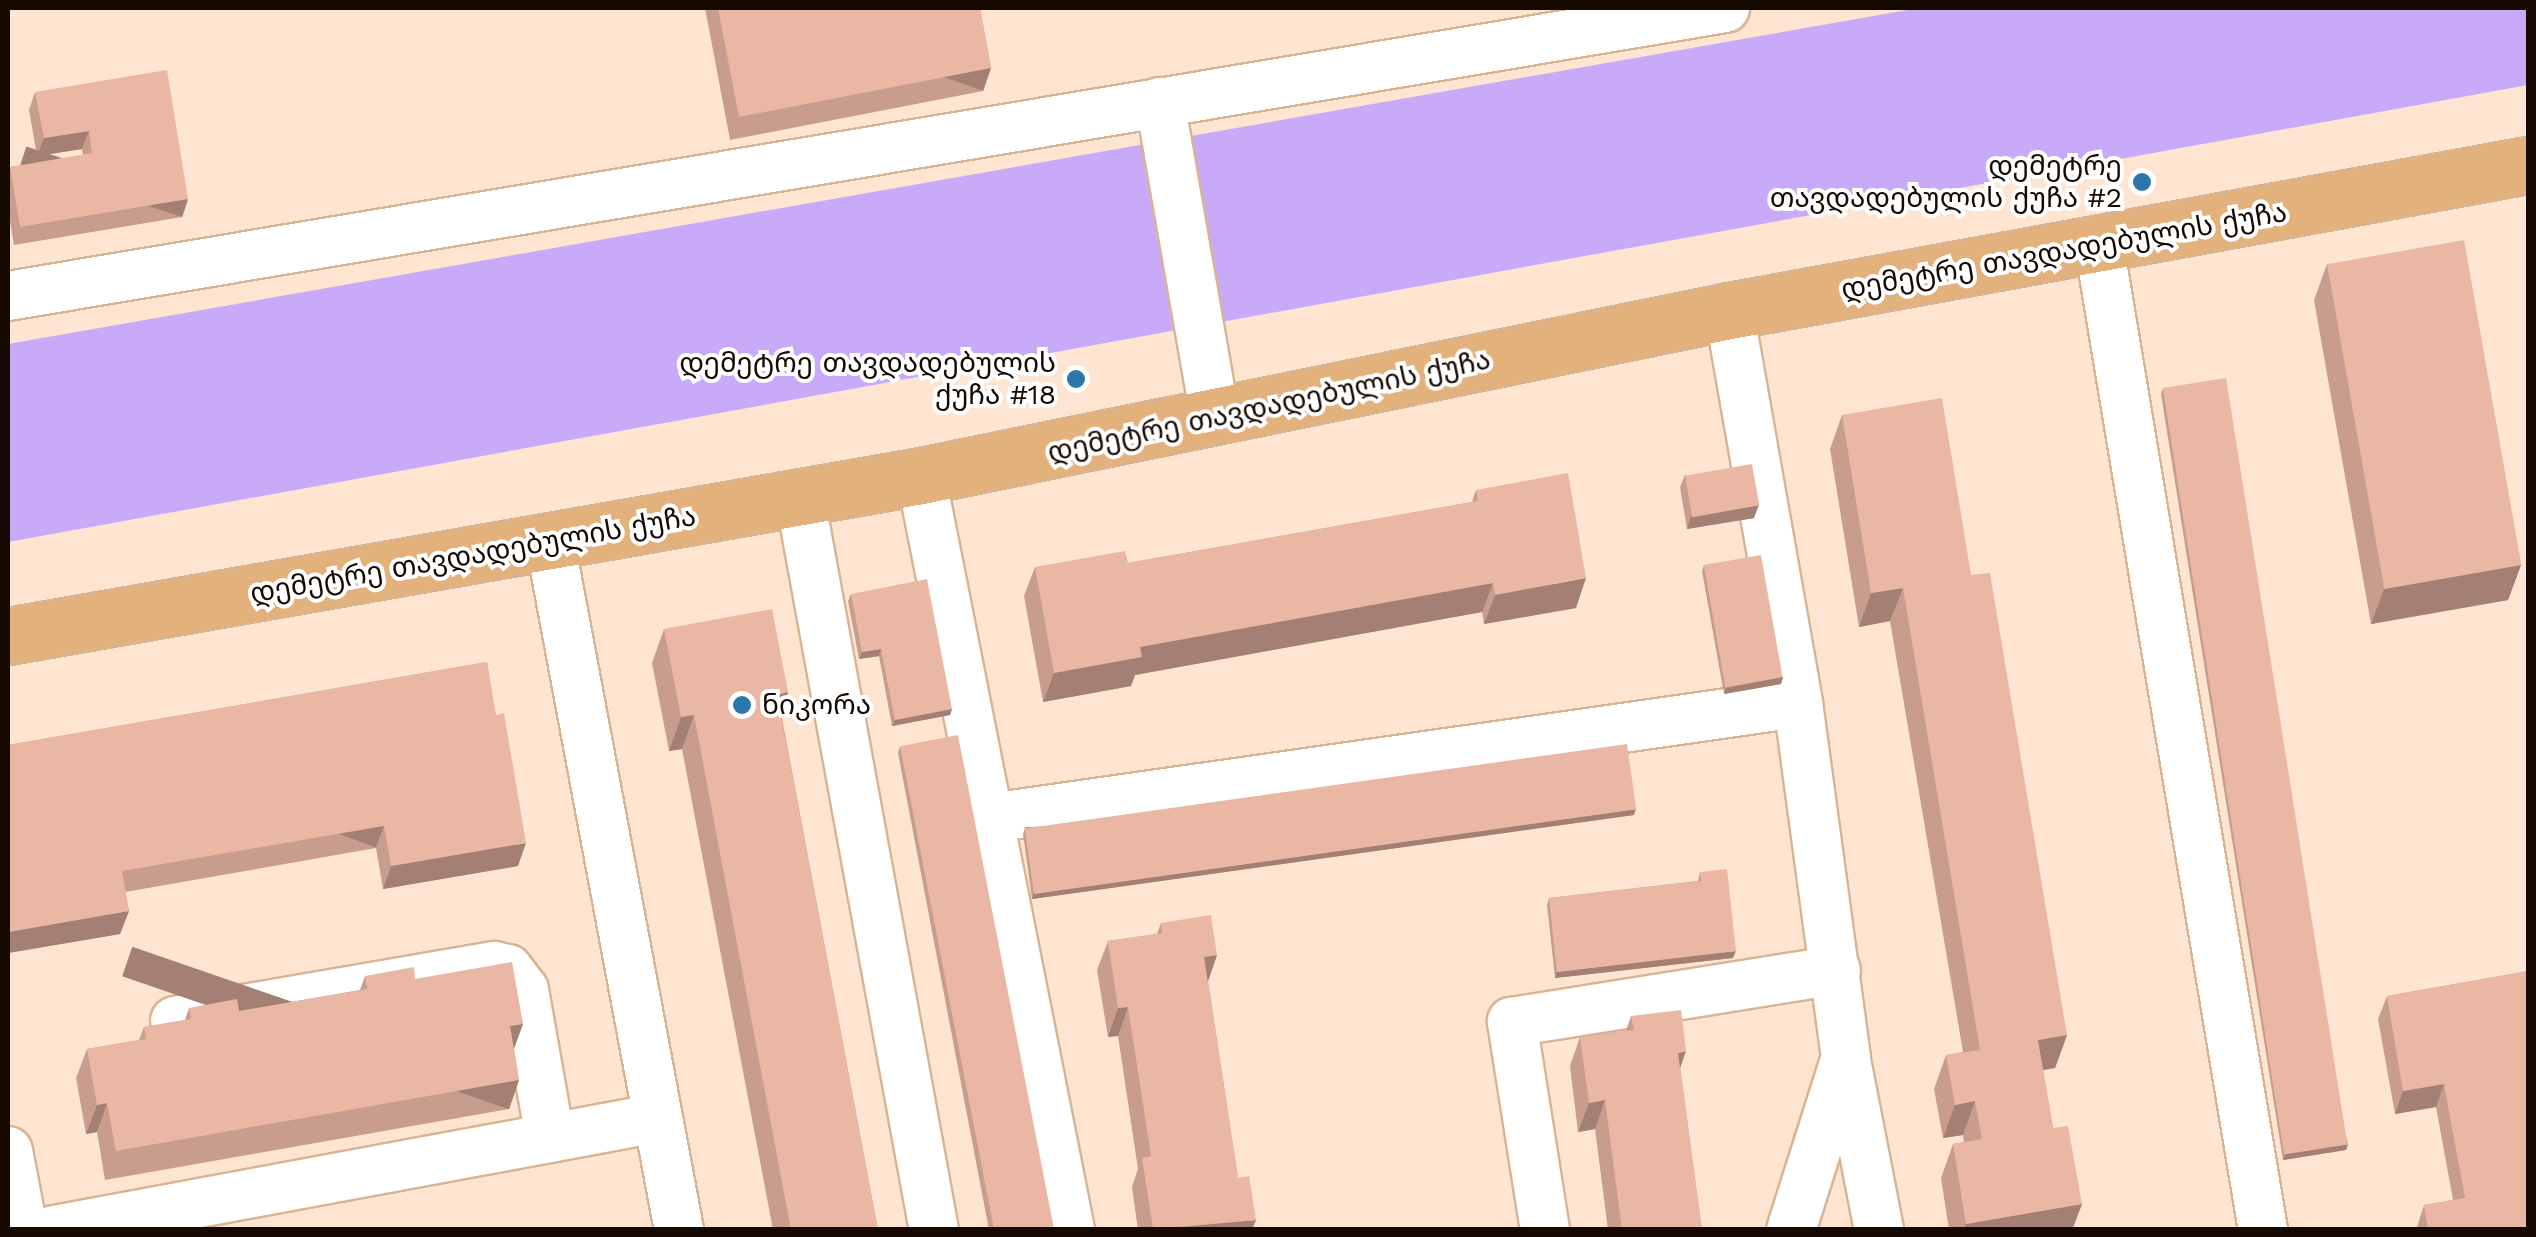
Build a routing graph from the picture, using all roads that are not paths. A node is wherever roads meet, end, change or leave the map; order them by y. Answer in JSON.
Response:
{"nodes":[{"id":1,"x":1725,"y":8,"type":"edge"},
{"id":2,"x":1160,"y":102,"type":"junction"},
{"id":3,"x":2528,"y":166,"type":"edge"},
{"id":4,"x":2099,"y":245,"type":"junction"},
{"id":5,"x":8,"y":296,"type":"edge"},
{"id":6,"x":1729,"y":311,"type":"junction"},
{"id":7,"x":1215,"y":417,"type":"junction"},
{"id":8,"x":921,"y":476,"type":"junction"},
{"id":9,"x":800,"y":498,"type":"junction"},
{"id":10,"x":550,"y":542,"type":"junction"},
{"id":11,"x":8,"y":636,"type":"edge"},
{"id":12,"x":1798,"y":702,"type":"junction"},
{"id":13,"x":990,"y":818,"type":"junction"},
{"id":14,"x":1836,"y":970,"type":"junction"},
{"id":15,"x":174,"y":1020,"type":"edge"},
{"id":16,"x":1846,"y":1057,"type":"junction"},
{"id":17,"x":658,"y":1118,"type":"junction"},
{"id":18,"x":550,"y":1138,"type":"junction"},
{"id":19,"x":8,"y":1152,"type":"edge"},
{"id":20,"x":23,"y":1230,"type":"edge"},
{"id":21,"x":54,"y":1230,"type":"edge"},
{"id":22,"x":679,"y":1230,"type":"edge"},
{"id":23,"x":934,"y":1230,"type":"edge"},
{"id":24,"x":1070,"y":1230,"type":"edge"},
{"id":25,"x":1545,"y":1230,"type":"edge"},
{"id":26,"x":1791,"y":1230,"type":"edge"},
{"id":27,"x":1879,"y":1230,"type":"edge"},
{"id":28,"x":2263,"y":1230,"type":"edge"}],
"edges":[{"from":1,"to":2,"type":"street"},
{"from":2,"to":5,"type":"street"},
{"from":2,"to":7,"type":"street"},
{"from":3,"to":4,"type":"main road","name":"დემეტრე თავდადებულის ქუჩა"},
{"from":4,"to":6,"type":"main road","name":"დემეტრე თავდადებულის ქუჩა"},
{"from":4,"to":28,"type":"street"},
{"from":6,"to":7,"type":"main road","name":"დემეტრე თავდადებულის ქუჩა"},
{"from":6,"to":12,"type":"street"},
{"from":7,"to":8,"type":"main road","name":"დემეტრე თავდადებულის ქუჩა"},
{"from":8,"to":9,"type":"main road","name":"დემეტრე თავდადებულის ქუჩა"},
{"from":8,"to":13,"type":"street"},
{"from":9,"to":10,"type":"main road","name":"დემეტრე თავდადებულის ქუჩა"},
{"from":9,"to":23,"type":"street"},
{"from":10,"to":11,"type":"main road","name":"დემეტრე თავდადებულის ქუჩა"},
{"from":10,"to":17,"type":"street"},
{"from":12,"to":13,"type":"street"},
{"from":12,"to":14,"type":"street"},
{"from":13,"to":24,"type":"street"},
{"from":14,"to":16,"type":"street"},
{"from":14,"to":25,"type":"street"},
{"from":15,"to":18,"type":"street"},
{"from":16,"to":26,"type":"street"},
{"from":16,"to":27,"type":"street"},
{"from":17,"to":18,"type":"street"},
{"from":17,"to":22,"type":"street"},
{"from":18,"to":21,"type":"street"},
{"from":19,"to":20,"type":"street"}]}
